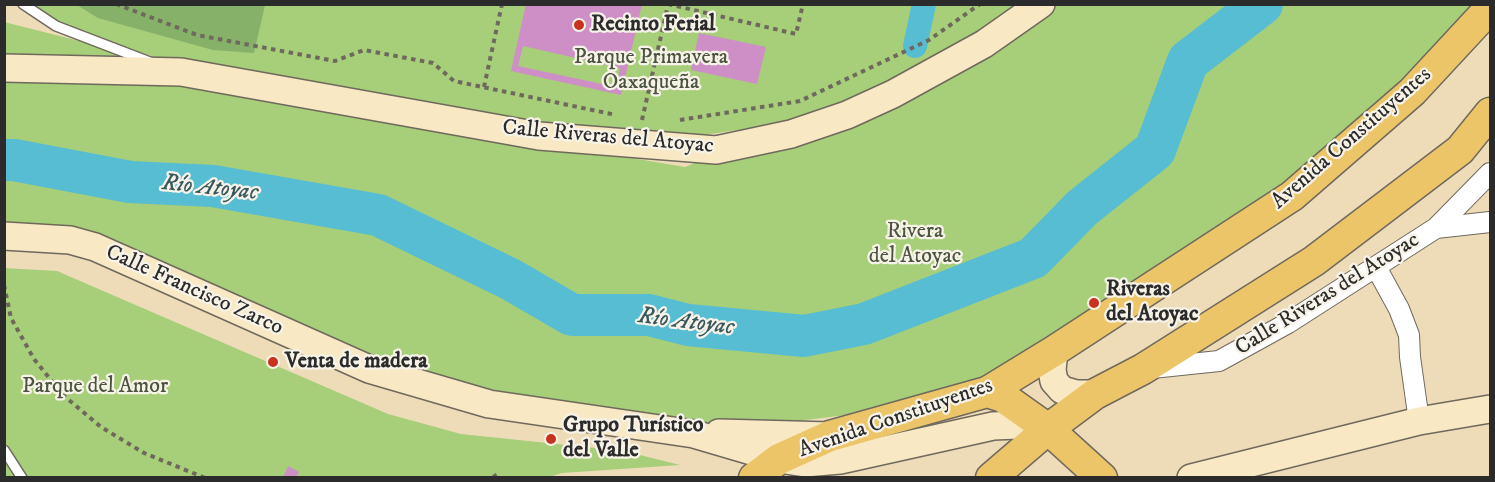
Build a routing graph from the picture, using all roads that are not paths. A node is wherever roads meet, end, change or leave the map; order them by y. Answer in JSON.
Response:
{"nodes":[{"id":1,"x":23,"y":4,"type":"edge"},
{"id":2,"x":1041,"y":4,"type":"edge"},
{"id":3,"x":1491,"y":8,"type":"edge"},
{"id":4,"x":4,"y":68,"type":"edge"},
{"id":5,"x":181,"y":72,"type":"junction"},
{"id":6,"x":1491,"y":113,"type":"edge"},
{"id":7,"x":1491,"y":173,"type":"edge"},
{"id":8,"x":1491,"y":222,"type":"edge"},
{"id":9,"x":1436,"y":228,"type":"junction"},
{"id":10,"x":4,"y":236,"type":"edge"},
{"id":11,"x":1376,"y":267,"type":"junction"},
{"id":12,"x":1054,"y":351,"type":"junction"},
{"id":13,"x":1143,"y":369,"type":"junction"},
{"id":14,"x":987,"y":392,"type":"junction"},
{"id":15,"x":1095,"y":394,"type":"junction"},
{"id":16,"x":1491,"y":410,"type":"edge"},
{"id":17,"x":1419,"y":421,"type":"junction"},
{"id":18,"x":1048,"y":429,"type":"junction"},
{"id":19,"x":694,"y":434,"type":"junction"},
{"id":20,"x":830,"y":436,"type":"junction"},
{"id":21,"x":4,"y":450,"type":"edge"},
{"id":22,"x":779,"y":459,"type":"junction"},
{"id":23,"x":22,"y":477,"type":"edge"},
{"id":24,"x":754,"y":477,"type":"edge"},
{"id":25,"x":991,"y":477,"type":"edge"},
{"id":26,"x":1102,"y":477,"type":"edge"},
{"id":27,"x":1191,"y":477,"type":"edge"}],
"edges":[{"from":1,"to":5,"type":"lane"},
{"from":2,"to":5,"type":"street","name":"Calle Riveras del Atoyac"},
{"from":3,"to":12,"type":"main road","name":"Avenida Constituyentes"},
{"from":4,"to":5,"type":"street","name":"Calle Riveras del Atoyac"},
{"from":6,"to":13,"type":"main road"},
{"from":7,"to":9,"type":"street","name":"Calle Riveras del Atoyac"},
{"from":8,"to":9,"type":"street"},
{"from":9,"to":11,"type":"street","name":"Calle Riveras del Atoyac"},
{"from":10,"to":19,"type":"street","name":"Calle Francisco Zarco"},
{"from":11,"to":13,"type":"street","name":"Calle Riveras del Atoyac"},
{"from":11,"to":17,"type":"street"},
{"from":12,"to":14,"type":"main road","name":"Avenida Constituyentes"},
{"from":12,"to":15,"type":"street"},
{"from":13,"to":15,"type":"main road"},
{"from":14,"to":18,"type":"main road"},
{"from":14,"to":20,"type":"main road","name":"Avenida Constituyentes"},
{"from":15,"to":18,"type":"main road"},
{"from":16,"to":17,"type":"street"},
{"from":17,"to":27,"type":"street"},
{"from":18,"to":22,"type":"street","name":"Calle Francisco Zarco"},
{"from":18,"to":25,"type":"main road"},
{"from":18,"to":26,"type":"main road"},
{"from":19,"to":20,"type":"street","name":"Calle Francisco Zarco"},
{"from":19,"to":22,"type":"street","name":"Calle Francisco Zarco"},
{"from":20,"to":22,"type":"main road","name":"Avenida Constituyentes"},
{"from":21,"to":23,"type":"lane"},
{"from":22,"to":24,"type":"main road","name":"Avenida Constituyentes"}]}
